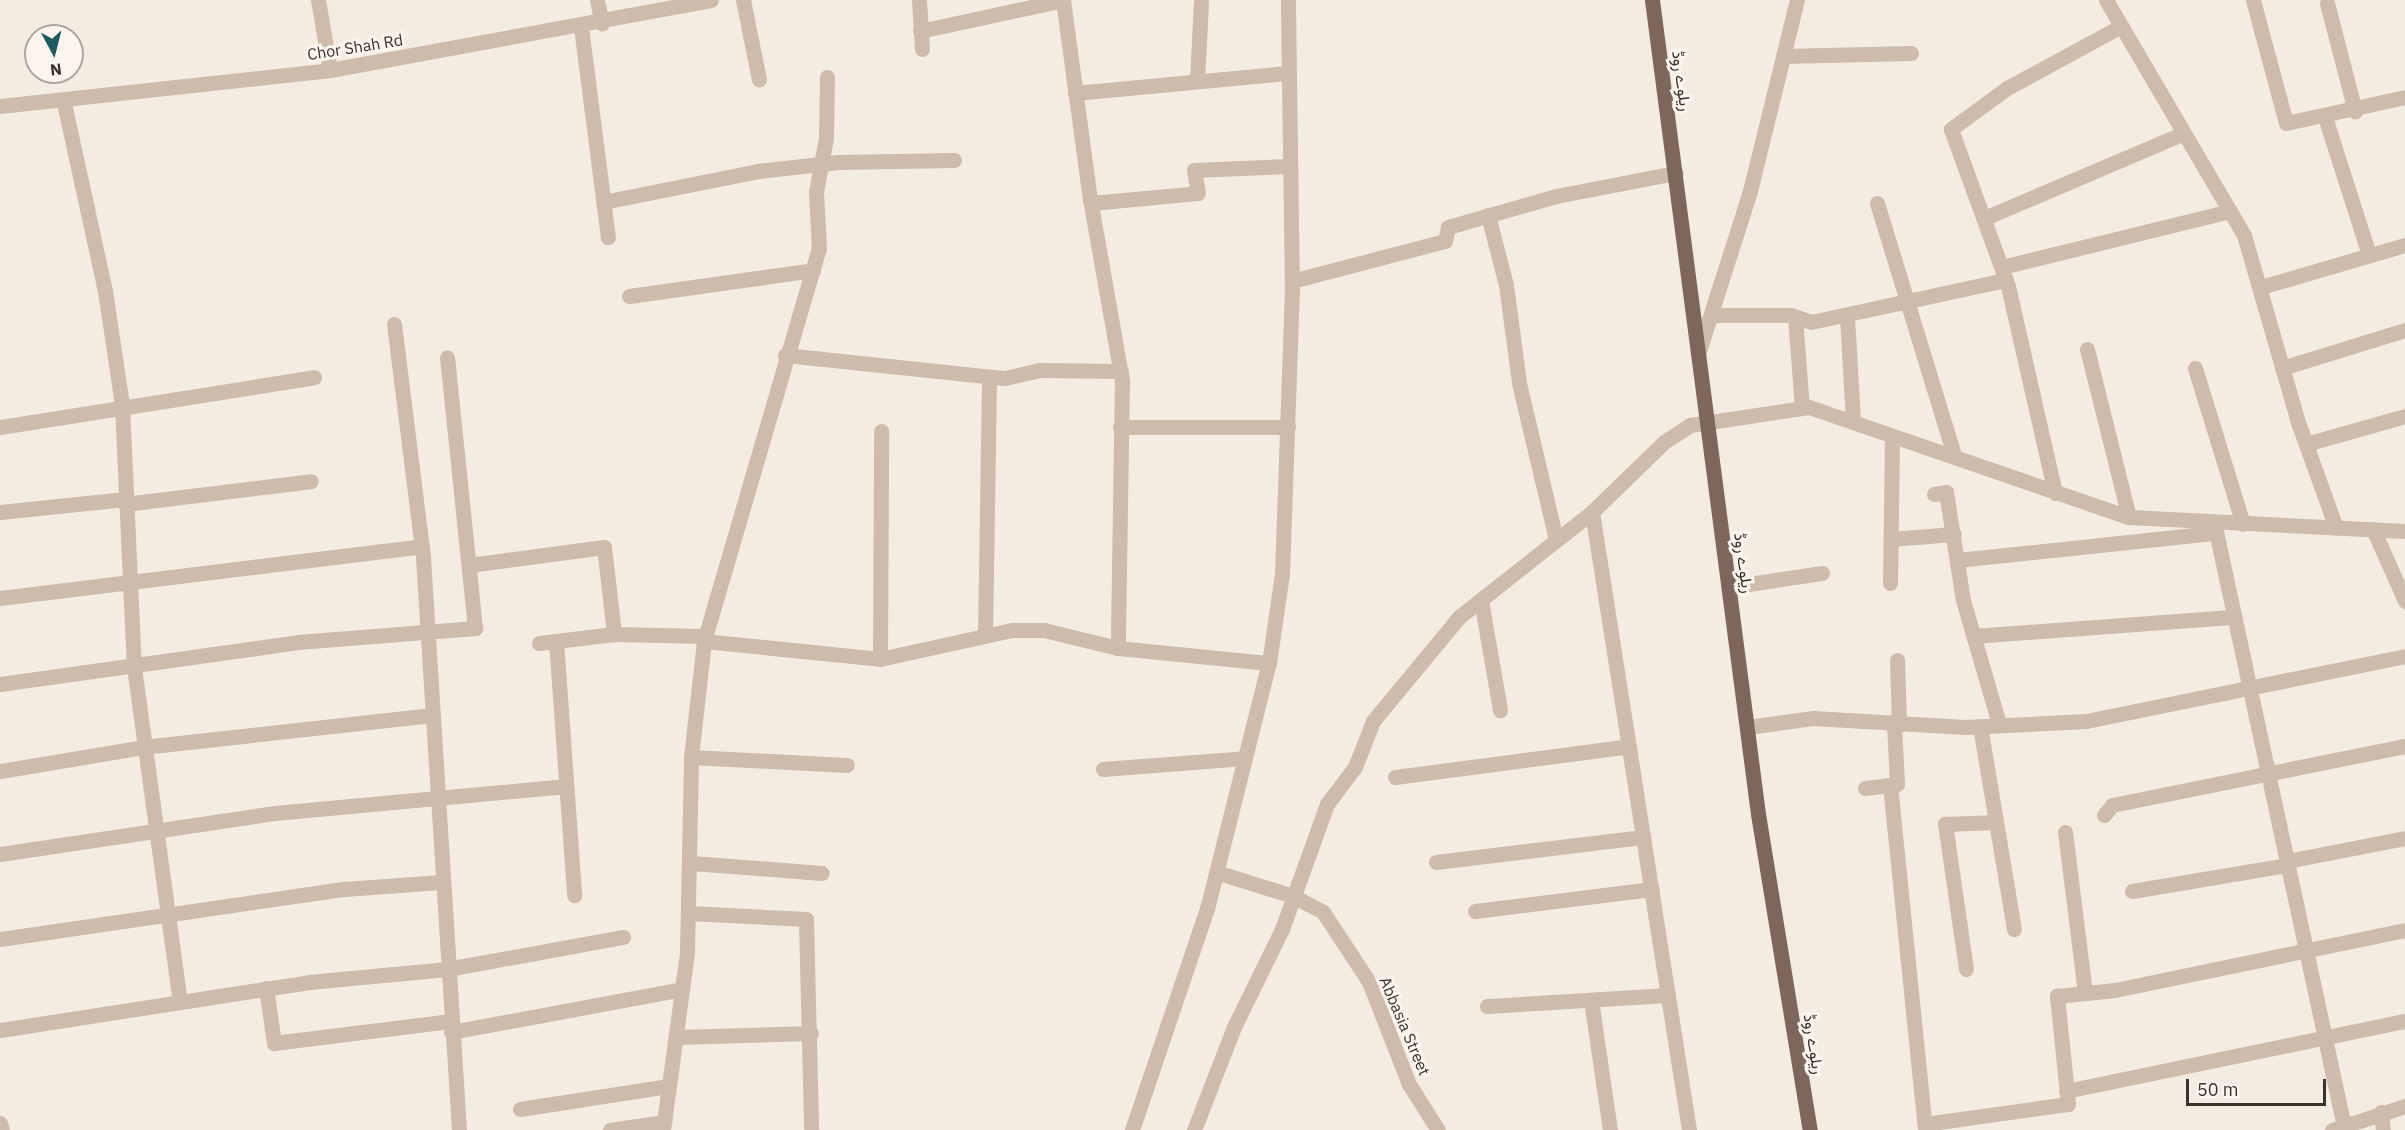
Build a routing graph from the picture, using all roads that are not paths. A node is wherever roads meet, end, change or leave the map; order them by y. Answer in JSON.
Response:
{"nodes":[{"id":1,"x":318,"y":0,"type":"edge"},
{"id":2,"x":597,"y":0,"type":"edge"},
{"id":3,"x":711,"y":0,"type":"edge"},
{"id":4,"x":743,"y":0,"type":"edge"},
{"id":5,"x":919,"y":0,"type":"edge"},
{"id":6,"x":1063,"y":0,"type":"edge"},
{"id":7,"x":1288,"y":0,"type":"edge"},
{"id":8,"x":1652,"y":0,"type":"edge"},
{"id":9,"x":1797,"y":0,"type":"edge"},
{"id":10,"x":2106,"y":0,"type":"edge"},
{"id":11,"x":2253,"y":0,"type":"edge"},
{"id":12,"x":1201,"y":2,"type":"dead end"},
{"id":13,"x":2327,"y":3,"type":"dead end"},
{"id":14,"x":661,"y":5,"type":"edge"},
{"id":15,"x":602,"y":23,"type":"junction"},
{"id":16,"x":2121,"y":26,"type":"junction"},
{"id":17,"x":581,"y":27,"type":"junction"},
{"id":18,"x":920,"y":31,"type":"junction"},
{"id":19,"x":922,"y":48,"type":"dead end"},
{"id":20,"x":1911,"y":53,"type":"dead end"},
{"id":21,"x":1783,"y":56,"type":"junction"},
{"id":22,"x":330,"y":70,"type":"junction"},
{"id":23,"x":1287,"y":73,"type":"junction"},
{"id":24,"x":827,"y":77,"type":"dead end"},
{"id":25,"x":759,"y":79,"type":"dead end"},
{"id":26,"x":1197,"y":81,"type":"junction"},
{"id":27,"x":1075,"y":93,"type":"junction"},
{"id":28,"x":2405,"y":98,"type":"edge"},
{"id":29,"x":64,"y":103,"type":"junction"},
{"id":30,"x":0,"y":106,"type":"edge"},
{"id":31,"x":2355,"y":111,"type":"junction"},
{"id":32,"x":2325,"y":117,"type":"junction"},
{"id":33,"x":2184,"y":133,"type":"junction"},
{"id":34,"x":954,"y":160,"type":"dead end"},
{"id":35,"x":820,"y":164,"type":"junction"},
{"id":36,"x":1288,"y":166,"type":"junction"},
{"id":37,"x":1677,"y":173,"type":"junction"},
{"id":38,"x":603,"y":202,"type":"junction"},
{"id":39,"x":1877,"y":202,"type":"dead end"},
{"id":40,"x":1091,"y":203,"type":"junction"},
{"id":41,"x":2230,"y":211,"type":"junction"},
{"id":42,"x":1488,"y":215,"type":"junction"},
{"id":43,"x":1987,"y":217,"type":"junction"},
{"id":44,"x":608,"y":237,"type":"dead end"},
{"id":45,"x":2405,"y":245,"type":"edge"},
{"id":46,"x":2369,"y":255,"type":"junction"},
{"id":47,"x":813,"y":270,"type":"junction"},
{"id":48,"x":2004,"y":273,"type":"junction"},
{"id":49,"x":1292,"y":281,"type":"junction"},
{"id":50,"x":2261,"y":287,"type":"junction"},
{"id":51,"x":629,"y":296,"type":"dead end"},
{"id":52,"x":1908,"y":303,"type":"junction"},
{"id":53,"x":1711,"y":315,"type":"junction"},
{"id":54,"x":1847,"y":316,"type":"junction"},
{"id":55,"x":1795,"y":317,"type":"junction"},
{"id":56,"x":394,"y":324,"type":"dead end"},
{"id":57,"x":2405,"y":330,"type":"edge"},
{"id":58,"x":2087,"y":349,"type":"dead end"},
{"id":59,"x":1698,"y":354,"type":"junction"},
{"id":60,"x":785,"y":355,"type":"junction"},
{"id":61,"x":447,"y":357,"type":"dead end"},
{"id":62,"x":2195,"y":368,"type":"dead end"},
{"id":63,"x":2283,"y":368,"type":"junction"},
{"id":64,"x":1121,"y":370,"type":"junction"},
{"id":65,"x":314,"y":377,"type":"dead end"},
{"id":66,"x":989,"y":377,"type":"junction"},
{"id":67,"x":1802,"y":408,"type":"junction"},
{"id":68,"x":123,"y":411,"type":"junction"},
{"id":69,"x":2405,"y":416,"type":"edge"},
{"id":70,"x":1707,"y":420,"type":"junction"},
{"id":71,"x":1853,"y":422,"type":"junction"},
{"id":72,"x":0,"y":427,"type":"edge"},
{"id":73,"x":1120,"y":427,"type":"junction"},
{"id":74,"x":1288,"y":427,"type":"junction"},
{"id":75,"x":881,"y":432,"type":"dead end"},
{"id":76,"x":1892,"y":437,"type":"junction"},
{"id":77,"x":2306,"y":444,"type":"junction"},
{"id":78,"x":1954,"y":455,"type":"junction"},
{"id":79,"x":311,"y":481,"type":"dead end"},
{"id":80,"x":2055,"y":493,"type":"junction"},
{"id":81,"x":1934,"y":494,"type":"dead end"},
{"id":82,"x":125,"y":502,"type":"junction"},
{"id":83,"x":0,"y":512,"type":"edge"},
{"id":84,"x":1592,"y":512,"type":"junction"},
{"id":85,"x":2129,"y":517,"type":"junction"},
{"id":86,"x":2243,"y":524,"type":"junction"},
{"id":87,"x":2215,"y":528,"type":"junction"},
{"id":88,"x":2336,"y":528,"type":"junction"},
{"id":89,"x":2373,"y":529,"type":"junction"},
{"id":90,"x":2405,"y":531,"type":"edge"},
{"id":91,"x":1954,"y":534,"type":"junction"},
{"id":92,"x":1556,"y":539,"type":"junction"},
{"id":93,"x":1891,"y":539,"type":"junction"},
{"id":94,"x":422,"y":546,"type":"junction"},
{"id":95,"x":1958,"y":560,"type":"junction"},
{"id":96,"x":469,"y":565,"type":"junction"},
{"id":97,"x":1822,"y":573,"type":"dead end"},
{"id":98,"x":1890,"y":583,"type":"dead end"},
{"id":99,"x":127,"y":584,"type":"junction"},
{"id":100,"x":1729,"y":587,"type":"junction"},
{"id":101,"x":0,"y":598,"type":"edge"},
{"id":102,"x":1480,"y":600,"type":"junction"},
{"id":103,"x":2405,"y":601,"type":"edge"},
{"id":104,"x":2234,"y":617,"type":"junction"},
{"id":105,"x":614,"y":634,"type":"junction"},
{"id":106,"x":428,"y":635,"type":"junction"},
{"id":107,"x":985,"y":636,"type":"junction"},
{"id":108,"x":1973,"y":636,"type":"junction"},
{"id":109,"x":705,"y":638,"type":"junction"},
{"id":110,"x":556,"y":641,"type":"junction"},
{"id":111,"x":539,"y":643,"type":"dead end"},
{"id":112,"x":1118,"y":648,"type":"junction"},
{"id":113,"x":2405,"y":656,"type":"edge"},
{"id":114,"x":880,"y":659,"type":"junction"},
{"id":115,"x":1897,"y":660,"type":"dead end"},
{"id":116,"x":1269,"y":663,"type":"junction"},
{"id":117,"x":134,"y":667,"type":"junction"},
{"id":118,"x":0,"y":684,"type":"edge"},
{"id":119,"x":2250,"y":690,"type":"junction"},
{"id":120,"x":1500,"y":710,"type":"dead end"},
{"id":121,"x":432,"y":715,"type":"junction"},
{"id":122,"x":1897,"y":724,"type":"junction"},
{"id":123,"x":1999,"y":724,"type":"junction"},
{"id":124,"x":1980,"y":726,"type":"junction"},
{"id":125,"x":1748,"y":727,"type":"junction"},
{"id":126,"x":1629,"y":746,"type":"junction"},
{"id":127,"x":2405,"y":746,"type":"edge"},
{"id":128,"x":143,"y":747,"type":"junction"},
{"id":129,"x":691,"y":757,"type":"junction"},
{"id":130,"x":1245,"y":758,"type":"junction"},
{"id":131,"x":847,"y":765,"type":"dead end"},
{"id":132,"x":1103,"y":769,"type":"dead end"},
{"id":133,"x":0,"y":771,"type":"edge"},
{"id":134,"x":1395,"y":777,"type":"dead end"},
{"id":135,"x":2269,"y":777,"type":"junction"},
{"id":136,"x":1890,"y":785,"type":"junction"},
{"id":137,"x":564,"y":786,"type":"junction"},
{"id":138,"x":1864,"y":788,"type":"dead end"},
{"id":139,"x":437,"y":798,"type":"junction"},
{"id":140,"x":2104,"y":815,"type":"dead end"},
{"id":141,"x":1996,"y":822,"type":"junction"},
{"id":142,"x":154,"y":830,"type":"junction"},
{"id":143,"x":2065,"y":832,"type":"dead end"},
{"id":144,"x":1643,"y":837,"type":"junction"},
{"id":145,"x":2405,"y":838,"type":"edge"},
{"id":146,"x":0,"y":854,"type":"edge"},
{"id":147,"x":1436,"y":862,"type":"dead end"},
{"id":148,"x":692,"y":863,"type":"junction"},
{"id":149,"x":2288,"y":863,"type":"junction"},
{"id":150,"x":1216,"y":872,"type":"junction"},
{"id":151,"x":822,"y":873,"type":"dead end"},
{"id":152,"x":441,"y":882,"type":"junction"},
{"id":153,"x":1652,"y":889,"type":"junction"},
{"id":154,"x":2132,"y":891,"type":"dead end"},
{"id":155,"x":574,"y":895,"type":"dead end"},
{"id":156,"x":1293,"y":896,"type":"junction"},
{"id":157,"x":1475,"y":911,"type":"dead end"},
{"id":158,"x":689,"y":913,"type":"junction"},
{"id":159,"x":164,"y":915,"type":"junction"},
{"id":160,"x":2014,"y":929,"type":"dead end"},
{"id":161,"x":2405,"y":930,"type":"edge"},
{"id":162,"x":623,"y":937,"type":"dead end"},
{"id":163,"x":0,"y":939,"type":"edge"},
{"id":164,"x":2307,"y":950,"type":"junction"},
{"id":165,"x":447,"y":969,"type":"junction"},
{"id":166,"x":1966,"y":969,"type":"dead end"},
{"id":167,"x":266,"y":988,"type":"junction"},
{"id":168,"x":682,"y":989,"type":"junction"},
{"id":169,"x":2085,"y":993,"type":"junction"},
{"id":170,"x":1668,"y":995,"type":"junction"},
{"id":171,"x":1591,"y":1000,"type":"junction"},
{"id":172,"x":180,"y":1002,"type":"junction"},
{"id":173,"x":1486,"y":1006,"type":"dead end"},
{"id":174,"x":2405,"y":1021,"type":"edge"},
{"id":175,"x":451,"y":1026,"type":"junction"},
{"id":176,"x":0,"y":1030,"type":"edge"},
{"id":177,"x":811,"y":1033,"type":"junction"},
{"id":178,"x":676,"y":1036,"type":"junction"},
{"id":179,"x":2326,"y":1039,"type":"junction"},
{"id":180,"x":669,"y":1086,"type":"junction"},
{"id":181,"x":2066,"y":1091,"type":"junction"},
{"id":182,"x":2405,"y":1106,"type":"edge"},
{"id":183,"x":520,"y":1109,"type":"dead end"},
{"id":184,"x":2381,"y":1112,"type":"junction"},
{"id":185,"x":0,"y":1123,"type":"edge"},
{"id":186,"x":664,"y":1126,"type":"edge"},
{"id":187,"x":2337,"y":1126,"type":"edge"},
{"id":188,"x":1925,"y":1127,"type":"edge"},
{"id":189,"x":2,"y":1130,"type":"edge"},
{"id":190,"x":459,"y":1130,"type":"edge"},
{"id":191,"x":610,"y":1130,"type":"edge"},
{"id":192,"x":811,"y":1130,"type":"edge"},
{"id":193,"x":1132,"y":1130,"type":"edge"},
{"id":194,"x":1194,"y":1130,"type":"edge"},
{"id":195,"x":1438,"y":1130,"type":"edge"},
{"id":196,"x":1610,"y":1130,"type":"edge"},
{"id":197,"x":1689,"y":1130,"type":"edge"},
{"id":198,"x":1810,"y":1130,"type":"edge"},
{"id":199,"x":2383,"y":1130,"type":"edge"}],
"edges":[{"from":1,"to":22,"type":"street"},
{"from":2,"to":15,"type":"street"},
{"from":3,"to":14,"type":"street","name":"Chor Shah Rd"},
{"from":4,"to":25,"type":"street"},
{"from":5,"to":18,"type":"street"},
{"from":6,"to":18,"type":"street"},
{"from":6,"to":27,"type":"street"},
{"from":7,"to":23,"type":"street"},
{"from":8,"to":37,"type":"main road","name":"ریلوے روڈ"},
{"from":9,"to":21,"type":"street"},
{"from":10,"to":16,"type":"street"},
{"from":11,"to":32,"type":"street"},
{"from":12,"to":26,"type":"street"},
{"from":13,"to":31,"type":"street"},
{"from":14,"to":15,"type":"street","name":"Chor Shah Rd"},
{"from":15,"to":17,"type":"street","name":"Chor Shah Rd"},
{"from":16,"to":33,"type":"street"},
{"from":16,"to":43,"type":"street"},
{"from":17,"to":22,"type":"street","name":"Chor Shah Rd"},
{"from":17,"to":38,"type":"street"},
{"from":18,"to":19,"type":"street"},
{"from":20,"to":21,"type":"street"},
{"from":21,"to":53,"type":"street"},
{"from":22,"to":29,"type":"street","name":"Chor Shah Rd"},
{"from":23,"to":26,"type":"street"},
{"from":23,"to":36,"type":"street"},
{"from":24,"to":35,"type":"street"},
{"from":26,"to":27,"type":"street"},
{"from":27,"to":40,"type":"street"},
{"from":28,"to":31,"type":"street"},
{"from":29,"to":30,"type":"street","name":"Chor Shah Rd"},
{"from":29,"to":68,"type":"street"},
{"from":31,"to":32,"type":"street"},
{"from":32,"to":46,"type":"street"},
{"from":33,"to":41,"type":"street"},
{"from":33,"to":43,"type":"street"},
{"from":34,"to":35,"type":"street"},
{"from":35,"to":38,"type":"street"},
{"from":35,"to":47,"type":"street"},
{"from":36,"to":40,"type":"street"},
{"from":36,"to":49,"type":"street"},
{"from":37,"to":42,"type":"street"},
{"from":37,"to":59,"type":"main road","name":"ریلوے روڈ"},
{"from":38,"to":44,"type":"street"},
{"from":39,"to":52,"type":"street"},
{"from":40,"to":64,"type":"street"},
{"from":41,"to":48,"type":"street"},
{"from":41,"to":50,"type":"street"},
{"from":42,"to":49,"type":"street"},
{"from":42,"to":92,"type":"street"},
{"from":43,"to":48,"type":"street"},
{"from":45,"to":46,"type":"street"},
{"from":46,"to":50,"type":"street"},
{"from":47,"to":51,"type":"street"},
{"from":47,"to":60,"type":"street"},
{"from":48,"to":52,"type":"street"},
{"from":48,"to":80,"type":"street"},
{"from":49,"to":74,"type":"street"},
{"from":50,"to":63,"type":"street"},
{"from":52,"to":54,"type":"street"},
{"from":52,"to":78,"type":"street"},
{"from":53,"to":55,"type":"street"},
{"from":53,"to":59,"type":"street"},
{"from":54,"to":55,"type":"street"},
{"from":54,"to":71,"type":"street"},
{"from":55,"to":67,"type":"street"},
{"from":56,"to":94,"type":"street"},
{"from":57,"to":63,"type":"street"},
{"from":58,"to":85,"type":"street"},
{"from":59,"to":70,"type":"main road","name":"ریلوے روڈ"},
{"from":60,"to":66,"type":"street"},
{"from":60,"to":109,"type":"street"},
{"from":61,"to":96,"type":"street"},
{"from":62,"to":86,"type":"street"},
{"from":63,"to":77,"type":"street"},
{"from":64,"to":66,"type":"street"},
{"from":64,"to":73,"type":"street"},
{"from":65,"to":68,"type":"street"},
{"from":66,"to":107,"type":"street"},
{"from":67,"to":70,"type":"street"},
{"from":67,"to":71,"type":"street"},
{"from":68,"to":72,"type":"street"},
{"from":68,"to":82,"type":"street"},
{"from":69,"to":77,"type":"street"},
{"from":70,"to":84,"type":"street"},
{"from":70,"to":100,"type":"main road","name":"ریلوے روڈ"},
{"from":71,"to":76,"type":"street"},
{"from":73,"to":74,"type":"street"},
{"from":73,"to":112,"type":"street"},
{"from":74,"to":116,"type":"street"},
{"from":75,"to":114,"type":"street"},
{"from":76,"to":78,"type":"street"},
{"from":76,"to":93,"type":"street"},
{"from":77,"to":88,"type":"street"},
{"from":78,"to":80,"type":"street"},
{"from":79,"to":82,"type":"street"},
{"from":80,"to":85,"type":"street"},
{"from":81,"to":91,"type":"street"},
{"from":82,"to":83,"type":"street"},
{"from":82,"to":99,"type":"street"},
{"from":84,"to":92,"type":"street"},
{"from":84,"to":126,"type":"street"},
{"from":85,"to":87,"type":"street"},
{"from":86,"to":87,"type":"street"},
{"from":86,"to":88,"type":"street"},
{"from":87,"to":95,"type":"street"},
{"from":87,"to":104,"type":"street"},
{"from":88,"to":89,"type":"street"},
{"from":89,"to":90,"type":"street"},
{"from":89,"to":103,"type":"street"},
{"from":91,"to":93,"type":"street"},
{"from":91,"to":95,"type":"street"},
{"from":92,"to":102,"type":"street"},
{"from":93,"to":98,"type":"street"},
{"from":94,"to":99,"type":"street"},
{"from":94,"to":106,"type":"street"},
{"from":95,"to":108,"type":"street"},
{"from":96,"to":105,"type":"street"},
{"from":96,"to":106,"type":"street"},
{"from":97,"to":100,"type":"street"},
{"from":99,"to":101,"type":"street"},
{"from":99,"to":117,"type":"street"},
{"from":100,"to":125,"type":"main road","name":"ریلوے روڈ"},
{"from":102,"to":120,"type":"street"},
{"from":102,"to":156,"type":"street"},
{"from":104,"to":108,"type":"street"},
{"from":104,"to":119,"type":"street"},
{"from":105,"to":109,"type":"street"},
{"from":105,"to":110,"type":"street"},
{"from":106,"to":117,"type":"street"},
{"from":106,"to":121,"type":"street"},
{"from":107,"to":112,"type":"street"},
{"from":107,"to":114,"type":"street"},
{"from":108,"to":123,"type":"street"},
{"from":109,"to":114,"type":"street"},
{"from":109,"to":129,"type":"street"},
{"from":110,"to":111,"type":"street"},
{"from":110,"to":137,"type":"street"},
{"from":112,"to":116,"type":"street"},
{"from":113,"to":119,"type":"street"},
{"from":115,"to":122,"type":"street"},
{"from":116,"to":130,"type":"street"},
{"from":117,"to":118,"type":"street"},
{"from":117,"to":128,"type":"street"},
{"from":119,"to":123,"type":"street"},
{"from":119,"to":135,"type":"street"},
{"from":121,"to":128,"type":"street"},
{"from":121,"to":139,"type":"street"},
{"from":122,"to":124,"type":"street"},
{"from":122,"to":125,"type":"street"},
{"from":122,"to":136,"type":"street"},
{"from":123,"to":124,"type":"street"},
{"from":124,"to":141,"type":"street"},
{"from":125,"to":198,"type":"main road","name":"ریلوے روڈ"},
{"from":126,"to":134,"type":"street"},
{"from":126,"to":144,"type":"street"},
{"from":127,"to":135,"type":"street"},
{"from":128,"to":133,"type":"street"},
{"from":128,"to":142,"type":"street"},
{"from":129,"to":131,"type":"street"},
{"from":129,"to":148,"type":"street"},
{"from":130,"to":132,"type":"street"},
{"from":130,"to":150,"type":"street"},
{"from":135,"to":140,"type":"street"},
{"from":135,"to":149,"type":"street"},
{"from":136,"to":138,"type":"street"},
{"from":136,"to":188,"type":"street"},
{"from":137,"to":139,"type":"street"},
{"from":137,"to":155,"type":"street"},
{"from":139,"to":142,"type":"street"},
{"from":139,"to":152,"type":"street"},
{"from":141,"to":160,"type":"street"},
{"from":141,"to":166,"type":"street"},
{"from":142,"to":146,"type":"street"},
{"from":142,"to":159,"type":"street"},
{"from":143,"to":169,"type":"street"},
{"from":144,"to":147,"type":"street"},
{"from":144,"to":153,"type":"street"},
{"from":145,"to":149,"type":"street"},
{"from":148,"to":151,"type":"street"},
{"from":148,"to":158,"type":"street"},
{"from":149,"to":154,"type":"street"},
{"from":149,"to":164,"type":"street"},
{"from":150,"to":156,"type":"street","name":"Abbasia Street"},
{"from":150,"to":193,"type":"street"},
{"from":152,"to":159,"type":"street"},
{"from":152,"to":165,"type":"street"},
{"from":153,"to":157,"type":"street"},
{"from":153,"to":170,"type":"street"},
{"from":156,"to":194,"type":"street"},
{"from":156,"to":195,"type":"street","name":"Abbasia Street"},
{"from":158,"to":168,"type":"street"},
{"from":158,"to":177,"type":"street"},
{"from":159,"to":163,"type":"street"},
{"from":159,"to":172,"type":"street"},
{"from":161,"to":164,"type":"street"},
{"from":162,"to":165,"type":"street"},
{"from":164,"to":169,"type":"street"},
{"from":164,"to":179,"type":"street"},
{"from":165,"to":167,"type":"street"},
{"from":165,"to":175,"type":"street"},
{"from":167,"to":172,"type":"street"},
{"from":167,"to":175,"type":"street"},
{"from":168,"to":175,"type":"street"},
{"from":168,"to":178,"type":"street"},
{"from":169,"to":181,"type":"street"},
{"from":170,"to":171,"type":"street"},
{"from":170,"to":197,"type":"street"},
{"from":171,"to":173,"type":"street"},
{"from":171,"to":196,"type":"street"},
{"from":172,"to":176,"type":"street"},
{"from":174,"to":179,"type":"street"},
{"from":175,"to":190,"type":"street"},
{"from":177,"to":178,"type":"street"},
{"from":177,"to":192,"type":"street"},
{"from":178,"to":180,"type":"street"},
{"from":179,"to":181,"type":"street"},
{"from":179,"to":187,"type":"street"},
{"from":180,"to":183,"type":"street"},
{"from":180,"to":186,"type":"street"},
{"from":181,"to":188,"type":"street"},
{"from":182,"to":184,"type":"street"},
{"from":184,"to":187,"type":"street"},
{"from":184,"to":199,"type":"street"},
{"from":185,"to":189,"type":"street"},
{"from":186,"to":191,"type":"street"}]}
